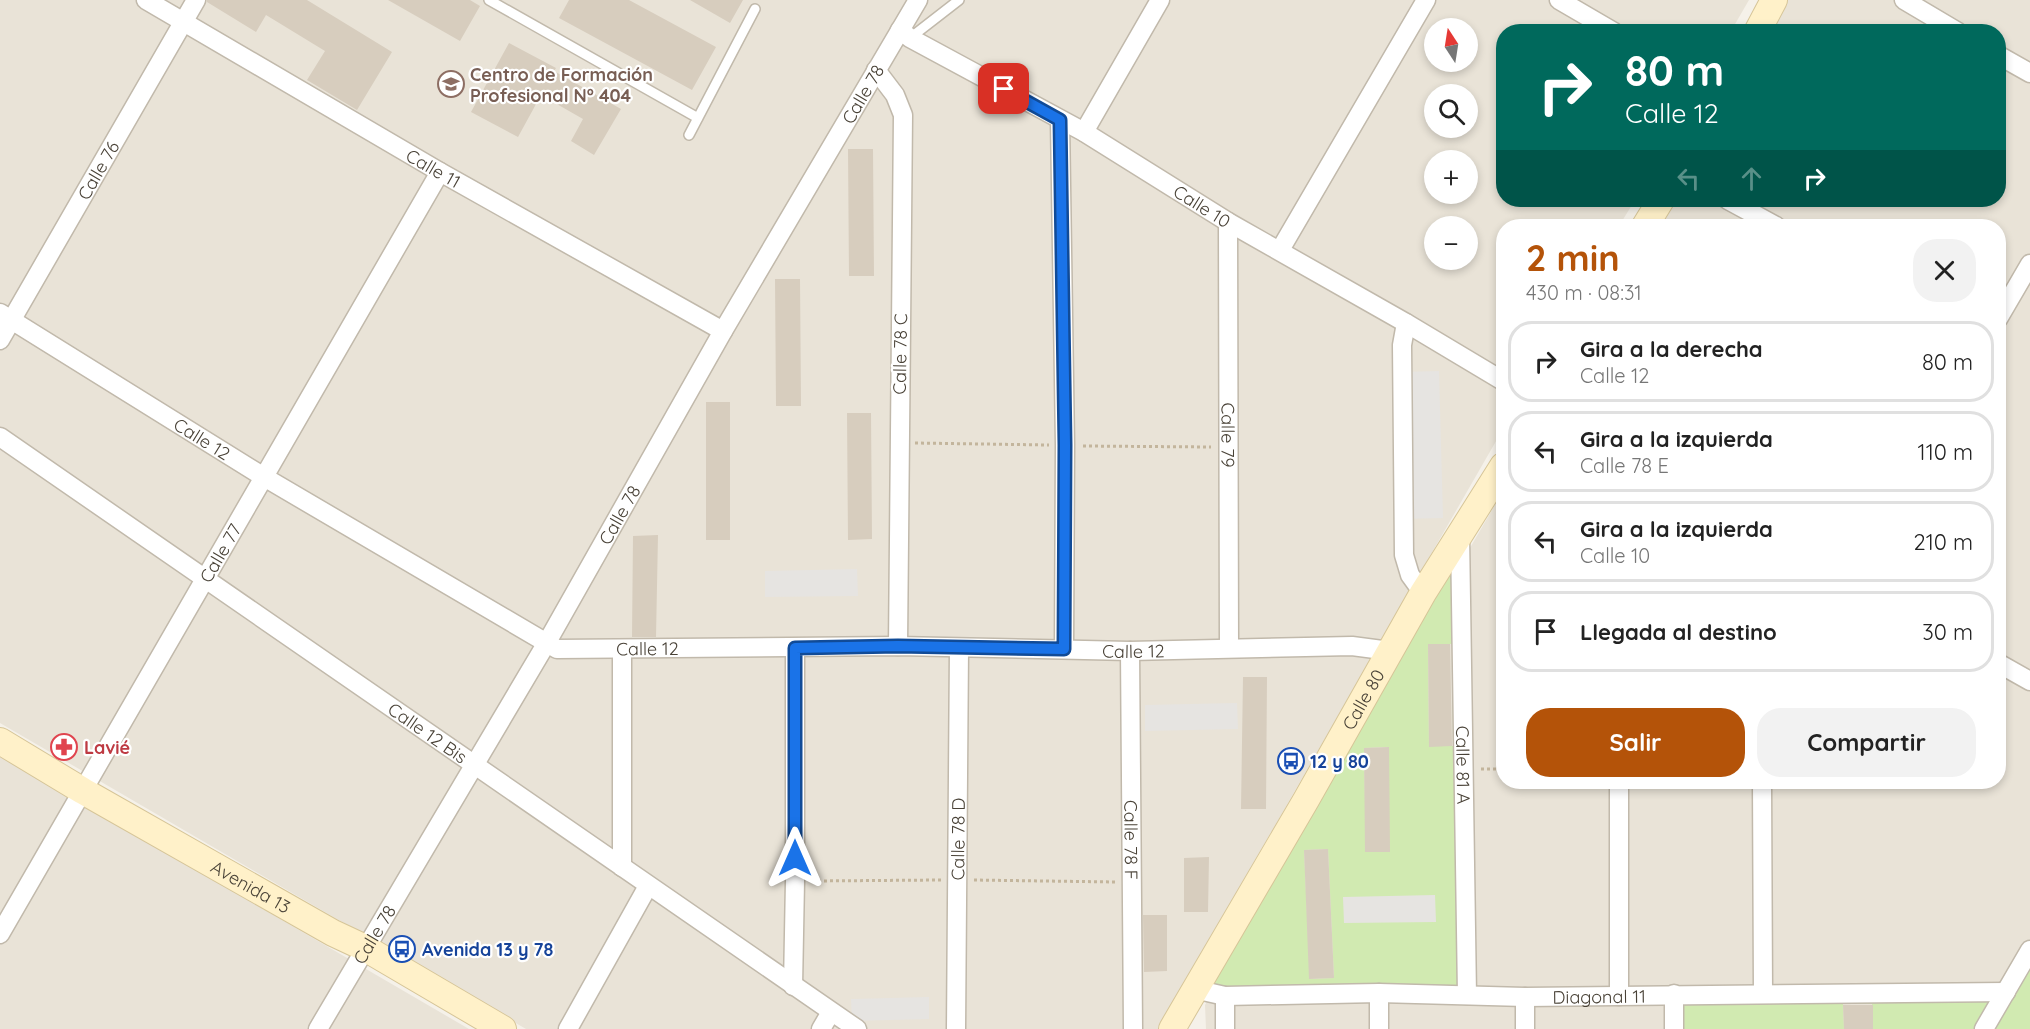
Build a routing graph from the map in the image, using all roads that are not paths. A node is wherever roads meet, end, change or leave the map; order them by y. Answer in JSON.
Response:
{"nodes":[{"id":1,"x":146,"y":0,"type":"edge"},
{"id":2,"x":196,"y":0,"type":"edge"},
{"id":3,"x":489,"y":0,"type":"edge"},
{"id":4,"x":918,"y":0,"type":"edge"},
{"id":5,"x":959,"y":0,"type":"edge"},
{"id":6,"x":1160,"y":0,"type":"edge"},
{"id":7,"x":1426,"y":0,"type":"edge"},
{"id":8,"x":1559,"y":0,"type":"edge"},
{"id":9,"x":1774,"y":0,"type":"edge"},
{"id":10,"x":1904,"y":0,"type":"edge"},
{"id":11,"x":756,"y":9,"type":"dead end"},
{"id":12,"x":183,"y":21,"type":"junction"},
{"id":13,"x":1600,"y":24,"type":"edge"},
{"id":14,"x":1761,"y":24,"type":"edge"},
{"id":15,"x":1944,"y":24,"type":"edge"},
{"id":16,"x":905,"y":34,"type":"junction"},
{"id":17,"x":2006,"y":60,"type":"edge"},
{"id":18,"x":876,"y":70,"type":"junction"},
{"id":19,"x":2030,"y":73,"type":"edge"},
{"id":20,"x":698,"y":118,"type":"junction"},
{"id":21,"x":1060,"y":120,"type":"junction"},
{"id":22,"x":1084,"y":132,"type":"junction"},
{"id":23,"x":689,"y":135,"type":"dead end"},
{"id":24,"x":440,"y":172,"type":"junction"},
{"id":25,"x":1741,"y":207,"type":"edge"},
{"id":26,"x":1763,"y":219,"type":"edge"},
{"id":27,"x":1228,"y":222,"type":"junction"},
{"id":28,"x":1280,"y":250,"type":"junction"},
{"id":29,"x":2030,"y":264,"type":"edge"},
{"id":30,"x":2024,"y":286,"type":"edge"},
{"id":31,"x":2006,"y":309,"type":"edge"},
{"id":32,"x":6,"y":316,"type":"edge"},
{"id":33,"x":1406,"y":323,"type":"junction"},
{"id":34,"x":723,"y":332,"type":"junction"},
{"id":35,"x":0,"y":340,"type":"edge"},
{"id":36,"x":1496,"y":377,"type":"edge"},
{"id":37,"x":0,"y":437,"type":"edge"},
{"id":38,"x":264,"y":477,"type":"junction"},
{"id":39,"x":1496,"y":477,"type":"edge"},
{"id":40,"x":1460,"y":534,"type":"junction"},
{"id":41,"x":205,"y":579,"type":"junction"},
{"id":42,"x":1423,"y":593,"type":"junction"},
{"id":43,"x":546,"y":644,"type":"junction"},
{"id":44,"x":898,"y":646,"type":"junction"},
{"id":45,"x":795,"y":648,"type":"junction"},
{"id":46,"x":959,"y":648,"type":"junction"},
{"id":47,"x":1229,"y":648,"type":"junction"},
{"id":48,"x":1064,"y":649,"type":"junction"},
{"id":49,"x":622,"y":650,"type":"junction"},
{"id":50,"x":1130,"y":651,"type":"junction"},
{"id":51,"x":1389,"y":651,"type":"junction"},
{"id":52,"x":2006,"y":668,"type":"edge"},
{"id":53,"x":2030,"y":681,"type":"edge"},
{"id":54,"x":0,"y":741,"type":"edge"},
{"id":55,"x":474,"y":765,"type":"junction"},
{"id":56,"x":1618,"y":789,"type":"edge"},
{"id":57,"x":1762,"y":789,"type":"edge"},
{"id":58,"x":83,"y":791,"type":"junction"},
{"id":59,"x":622,"y":867,"type":"junction"},
{"id":60,"x":648,"y":886,"type":"junction"},
{"id":61,"x":0,"y":934,"type":"edge"},
{"id":62,"x":365,"y":948,"type":"junction"},
{"id":63,"x":2030,"y":950,"type":"edge"},
{"id":64,"x":793,"y":986,"type":"junction"},
{"id":65,"x":1194,"y":989,"type":"junction"},
{"id":66,"x":2006,"y":992,"type":"junction"},
{"id":67,"x":1379,"y":993,"type":"junction"},
{"id":68,"x":1763,"y":993,"type":"junction"},
{"id":69,"x":1674,"y":994,"type":"junction"},
{"id":70,"x":1225,"y":996,"type":"junction"},
{"id":71,"x":1467,"y":996,"type":"junction"},
{"id":72,"x":1619,"y":996,"type":"junction"},
{"id":73,"x":1525,"y":997,"type":"junction"},
{"id":74,"x":831,"y":1012,"type":"junction"},
{"id":75,"x":318,"y":1029,"type":"edge"},
{"id":76,"x":503,"y":1029,"type":"edge"},
{"id":77,"x":568,"y":1029,"type":"edge"},
{"id":78,"x":821,"y":1029,"type":"edge"},
{"id":79,"x":857,"y":1029,"type":"edge"},
{"id":80,"x":956,"y":1029,"type":"edge"},
{"id":81,"x":1133,"y":1029,"type":"edge"},
{"id":82,"x":1172,"y":1029,"type":"edge"},
{"id":83,"x":1225,"y":1029,"type":"edge"},
{"id":84,"x":1379,"y":1029,"type":"edge"},
{"id":85,"x":1525,"y":1029,"type":"edge"},
{"id":86,"x":1674,"y":1029,"type":"edge"},
{"id":87,"x":1984,"y":1029,"type":"edge"}],
"edges":[{"from":1,"to":12,"type":"street","name":"Calle 11"},
{"from":2,"to":12,"type":"street","name":"Calle 76"},
{"from":3,"to":20,"type":"lane"},
{"from":4,"to":16,"type":"street","name":"Calle 78"},
{"from":5,"to":16,"type":"lane"},
{"from":6,"to":22,"type":"street"},
{"from":7,"to":28,"type":"street"},
{"from":8,"to":13,"type":"street"},
{"from":9,"to":14,"type":"street"},
{"from":10,"to":15,"type":"street"},
{"from":11,"to":20,"type":"lane"},
{"from":12,"to":24,"type":"street","name":"Calle 11"},
{"from":12,"to":32,"type":"street","name":"Calle 76"},
{"from":16,"to":18,"type":"street","name":"Calle 78"},
{"from":16,"to":21,"type":"street","name":"Calle 10"},
{"from":17,"to":19,"type":"street"},
{"from":18,"to":34,"type":"street","name":"Calle 78"},
{"from":18,"to":44,"type":"street","name":"Calle 78 C"},
{"from":20,"to":23,"type":"lane"},
{"from":21,"to":22,"type":"street","name":"Calle 10"},
{"from":21,"to":48,"type":"street"},
{"from":22,"to":27,"type":"street","name":"Calle 10"},
{"from":24,"to":34,"type":"street","name":"Calle 11"},
{"from":24,"to":38,"type":"street","name":"Calle 77"},
{"from":25,"to":26,"type":"street"},
{"from":27,"to":28,"type":"street","name":"Calle 10"},
{"from":27,"to":47,"type":"street","name":"Calle 79"},
{"from":28,"to":33,"type":"street","name":"Calle 10"},
{"from":29,"to":30,"type":"street"},
{"from":30,"to":31,"type":"street"},
{"from":32,"to":35,"type":"street","name":"Calle 76"},
{"from":32,"to":38,"type":"street","name":"Calle 12"},
{"from":33,"to":36,"type":"street","name":"Calle 10"},
{"from":33,"to":42,"type":"street"},
{"from":34,"to":43,"type":"street","name":"Calle 78"},
{"from":37,"to":41,"type":"street","name":"Calle 12 Bis"},
{"from":38,"to":41,"type":"street","name":"Calle 77"},
{"from":38,"to":43,"type":"street","name":"Calle 12"},
{"from":39,"to":40,"type":"street","name":"Calle 80"},
{"from":40,"to":42,"type":"street","name":"Calle 80"},
{"from":40,"to":71,"type":"street","name":"Calle 81 A"},
{"from":41,"to":55,"type":"street","name":"Calle 12 Bis"},
{"from":41,"to":58,"type":"street","name":"Calle 77"},
{"from":42,"to":51,"type":"street","name":"Calle 80"},
{"from":43,"to":49,"type":"street","name":"Calle 12"},
{"from":43,"to":55,"type":"street","name":"Calle 78"},
{"from":44,"to":45,"type":"street","name":"Calle 12"},
{"from":44,"to":46,"type":"street","name":"Calle 12"},
{"from":45,"to":49,"type":"street","name":"Calle 12"},
{"from":45,"to":64,"type":"street"},
{"from":46,"to":48,"type":"street","name":"Calle 12"},
{"from":46,"to":80,"type":"street","name":"Calle 78 D"},
{"from":47,"to":50,"type":"street","name":"Calle 12"},
{"from":47,"to":51,"type":"street","name":"Calle 12"},
{"from":48,"to":50,"type":"street","name":"Calle 12"},
{"from":49,"to":59,"type":"street"},
{"from":50,"to":81,"type":"street","name":"Calle 78 F"},
{"from":51,"to":65,"type":"street","name":"Calle 80"},
{"from":52,"to":53,"type":"street"},
{"from":54,"to":58,"type":"street","name":"Avenida 13"},
{"from":55,"to":59,"type":"street","name":"Calle 12 Bis"},
{"from":55,"to":62,"type":"street","name":"Calle 78"},
{"from":56,"to":72,"type":"street"},
{"from":57,"to":68,"type":"street"},
{"from":58,"to":61,"type":"street","name":"Calle 77"},
{"from":58,"to":62,"type":"street","name":"Avenida 13"},
{"from":59,"to":60,"type":"street","name":"Calle 12 Bis"},
{"from":60,"to":64,"type":"street","name":"Calle 12 Bis"},
{"from":60,"to":77,"type":"street"},
{"from":62,"to":75,"type":"street","name":"Calle 78"},
{"from":62,"to":76,"type":"street","name":"Avenida 13"},
{"from":63,"to":66,"type":"street"},
{"from":64,"to":74,"type":"street","name":"Calle 12 Bis"},
{"from":65,"to":70,"type":"street","name":"Diagonal 11"},
{"from":65,"to":82,"type":"street","name":"Calle 80"},
{"from":66,"to":68,"type":"street","name":"Diagonal 11"},
{"from":66,"to":87,"type":"street"},
{"from":67,"to":70,"type":"street","name":"Diagonal 11"},
{"from":67,"to":71,"type":"street","name":"Diagonal 11"},
{"from":67,"to":84,"type":"street"},
{"from":68,"to":69,"type":"street","name":"Diagonal 11"},
{"from":69,"to":72,"type":"street","name":"Diagonal 11"},
{"from":69,"to":86,"type":"street"},
{"from":70,"to":83,"type":"street"},
{"from":71,"to":73,"type":"street","name":"Diagonal 11"},
{"from":72,"to":73,"type":"street","name":"Diagonal 11"},
{"from":73,"to":85,"type":"street"},
{"from":74,"to":78,"type":"street"},
{"from":74,"to":79,"type":"street","name":"Calle 12 Bis"}]}
